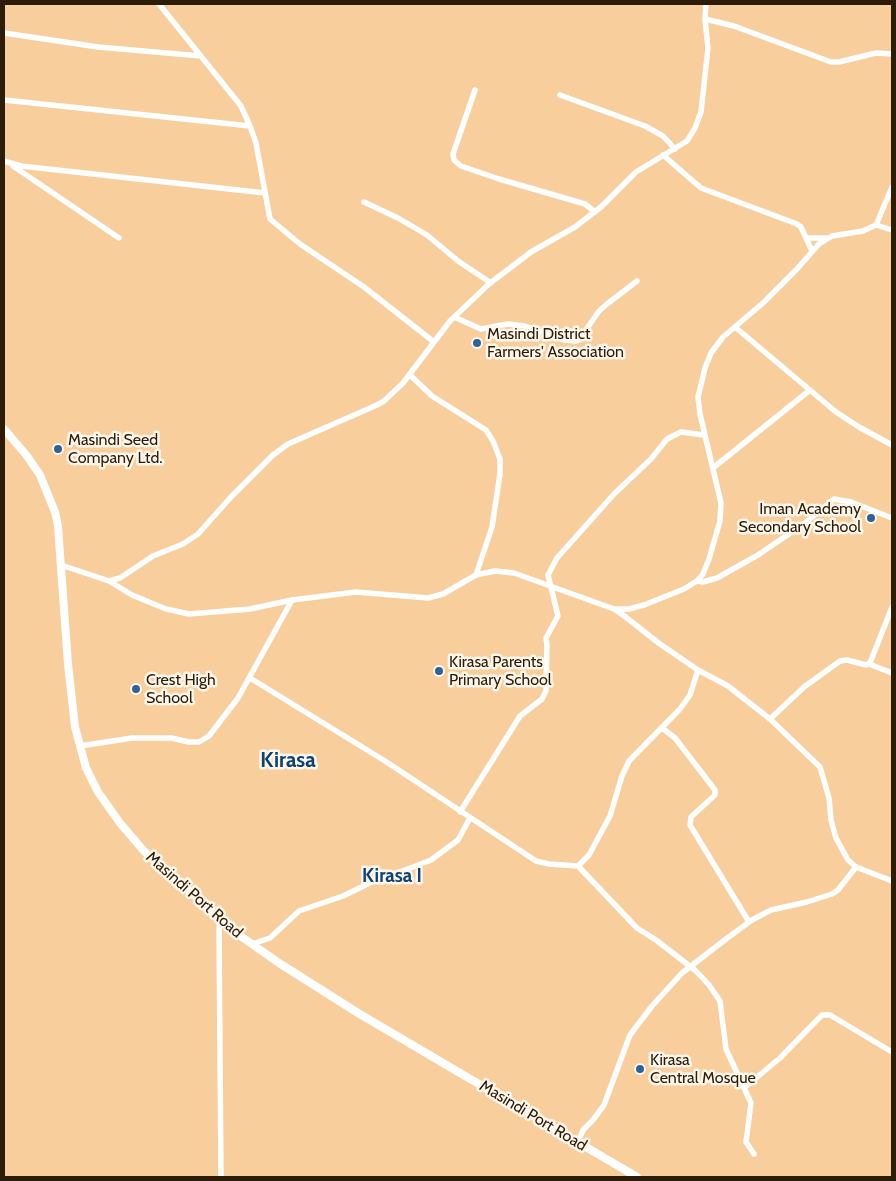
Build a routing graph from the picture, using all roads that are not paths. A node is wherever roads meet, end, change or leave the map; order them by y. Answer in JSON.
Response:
{"nodes":[{"id":1,"x":159,"y":4,"type":"edge"},
{"id":2,"x":706,"y":4,"type":"edge"},
{"id":3,"x":705,"y":18,"type":"junction"},
{"id":4,"x":4,"y":33,"type":"edge"},
{"id":5,"x":892,"y":54,"type":"edge"},
{"id":6,"x":201,"y":56,"type":"junction"},
{"id":7,"x":475,"y":90,"type":"dead end"},
{"id":8,"x":560,"y":95,"type":"dead end"},
{"id":9,"x":4,"y":100,"type":"edge"},
{"id":10,"x":250,"y":126,"type":"junction"},
{"id":11,"x":675,"y":149,"type":"junction"},
{"id":12,"x":663,"y":155,"type":"junction"},
{"id":13,"x":6,"y":162,"type":"edge"},
{"id":14,"x":892,"y":187,"type":"edge"},
{"id":15,"x":265,"y":193,"type":"junction"},
{"id":16,"x":364,"y":202,"type":"dead end"},
{"id":17,"x":595,"y":212,"type":"junction"},
{"id":18,"x":876,"y":224,"type":"junction"},
{"id":19,"x":892,"y":230,"type":"edge"},
{"id":20,"x":120,"y":238,"type":"dead end"},
{"id":21,"x":806,"y":238,"type":"junction"},
{"id":22,"x":828,"y":238,"type":"junction"},
{"id":23,"x":812,"y":251,"type":"junction"},
{"id":24,"x":637,"y":281,"type":"dead end"},
{"id":25,"x":491,"y":283,"type":"junction"},
{"id":26,"x":454,"y":317,"type":"junction"},
{"id":27,"x":734,"y":327,"type":"junction"},
{"id":28,"x":434,"y":342,"type":"junction"},
{"id":29,"x":410,"y":375,"type":"junction"},
{"id":30,"x":810,"y":390,"type":"junction"},
{"id":31,"x":4,"y":429,"type":"edge"},
{"id":32,"x":704,"y":435,"type":"junction"},
{"id":33,"x":892,"y":445,"type":"edge"},
{"id":34,"x":712,"y":468,"type":"junction"},
{"id":35,"x":892,"y":518,"type":"edge"},
{"id":36,"x":61,"y":565,"type":"junction"},
{"id":37,"x":476,"y":576,"type":"junction"},
{"id":38,"x":109,"y":581,"type":"junction"},
{"id":39,"x":697,"y":581,"type":"junction"},
{"id":40,"x":550,"y":588,"type":"junction"},
{"id":41,"x":292,"y":600,"type":"junction"},
{"id":42,"x":892,"y":607,"type":"edge"},
{"id":43,"x":614,"y":609,"type":"junction"},
{"id":44,"x":869,"y":664,"type":"junction"},
{"id":45,"x":698,"y":670,"type":"junction"},
{"id":46,"x":892,"y":673,"type":"edge"},
{"id":47,"x":250,"y":678,"type":"junction"},
{"id":48,"x":770,"y":719,"type":"junction"},
{"id":49,"x":662,"y":728,"type":"junction"},
{"id":50,"x":80,"y":746,"type":"junction"},
{"id":51,"x":460,"y":812,"type":"junction"},
{"id":52,"x":470,"y":818,"type":"junction"},
{"id":53,"x":578,"y":866,"type":"junction"},
{"id":54,"x":856,"y":867,"type":"junction"},
{"id":55,"x":892,"y":880,"type":"edge"},
{"id":56,"x":220,"y":917,"type":"junction"},
{"id":57,"x":749,"y":922,"type":"junction"},
{"id":58,"x":252,"y":944,"type":"junction"},
{"id":59,"x":690,"y":965,"type":"junction"},
{"id":60,"x":892,"y":1052,"type":"edge"},
{"id":61,"x":744,"y":1088,"type":"junction"},
{"id":62,"x":578,"y":1142,"type":"junction"},
{"id":63,"x":754,"y":1154,"type":"dead end"},
{"id":64,"x":222,"y":1177,"type":"edge"},
{"id":65,"x":637,"y":1177,"type":"edge"}],
"edges":[{"from":1,"to":6,"type":"street"},
{"from":2,"to":3,"type":"street"},
{"from":3,"to":5,"type":"street"},
{"from":3,"to":11,"type":"street"},
{"from":4,"to":6,"type":"street"},
{"from":6,"to":10,"type":"street"},
{"from":7,"to":17,"type":"street"},
{"from":8,"to":11,"type":"street"},
{"from":9,"to":10,"type":"street"},
{"from":10,"to":15,"type":"street"},
{"from":11,"to":12,"type":"street"},
{"from":12,"to":17,"type":"street"},
{"from":12,"to":21,"type":"street"},
{"from":13,"to":15,"type":"street"},
{"from":13,"to":20,"type":"street"},
{"from":14,"to":18,"type":"street"},
{"from":15,"to":28,"type":"street"},
{"from":16,"to":25,"type":"street"},
{"from":17,"to":25,"type":"street"},
{"from":18,"to":19,"type":"street"},
{"from":18,"to":22,"type":"street"},
{"from":21,"to":22,"type":"street"},
{"from":21,"to":23,"type":"street"},
{"from":22,"to":23,"type":"street"},
{"from":23,"to":27,"type":"street"},
{"from":24,"to":26,"type":"street"},
{"from":25,"to":26,"type":"street"},
{"from":26,"to":28,"type":"street"},
{"from":27,"to":30,"type":"street"},
{"from":27,"to":32,"type":"street"},
{"from":28,"to":29,"type":"street"},
{"from":29,"to":37,"type":"street"},
{"from":29,"to":38,"type":"street"},
{"from":30,"to":33,"type":"street"},
{"from":30,"to":34,"type":"street"},
{"from":31,"to":36,"type":"main road","name":"Masindi Port Road"},
{"from":32,"to":34,"type":"street"},
{"from":32,"to":40,"type":"street"},
{"from":34,"to":39,"type":"street"},
{"from":35,"to":39,"type":"street"},
{"from":36,"to":38,"type":"street"},
{"from":36,"to":50,"type":"main road","name":"Masindi Port Road"},
{"from":37,"to":40,"type":"street"},
{"from":37,"to":41,"type":"street"},
{"from":38,"to":41,"type":"street"},
{"from":39,"to":43,"type":"street"},
{"from":40,"to":43,"type":"street"},
{"from":40,"to":51,"type":"street"},
{"from":41,"to":47,"type":"street"},
{"from":42,"to":44,"type":"street"},
{"from":43,"to":45,"type":"street"},
{"from":44,"to":46,"type":"street"},
{"from":44,"to":48,"type":"street"},
{"from":45,"to":48,"type":"street"},
{"from":45,"to":49,"type":"street"},
{"from":47,"to":50,"type":"street"},
{"from":47,"to":51,"type":"street"},
{"from":48,"to":54,"type":"street"},
{"from":49,"to":53,"type":"street"},
{"from":49,"to":57,"type":"street"},
{"from":50,"to":56,"type":"main road","name":"Masindi Port Road"},
{"from":51,"to":52,"type":"street"},
{"from":52,"to":53,"type":"street"},
{"from":52,"to":58,"type":"street"},
{"from":53,"to":59,"type":"street"},
{"from":54,"to":55,"type":"street"},
{"from":54,"to":57,"type":"street"},
{"from":56,"to":58,"type":"main road","name":"Masindi Port Road"},
{"from":56,"to":64,"type":"street"},
{"from":57,"to":59,"type":"street"},
{"from":58,"to":62,"type":"main road","name":"Masindi Port Road"},
{"from":59,"to":61,"type":"street"},
{"from":59,"to":62,"type":"street"},
{"from":60,"to":61,"type":"street"},
{"from":61,"to":63,"type":"street"},
{"from":62,"to":65,"type":"main road","name":"Masindi Port Road"}]}
